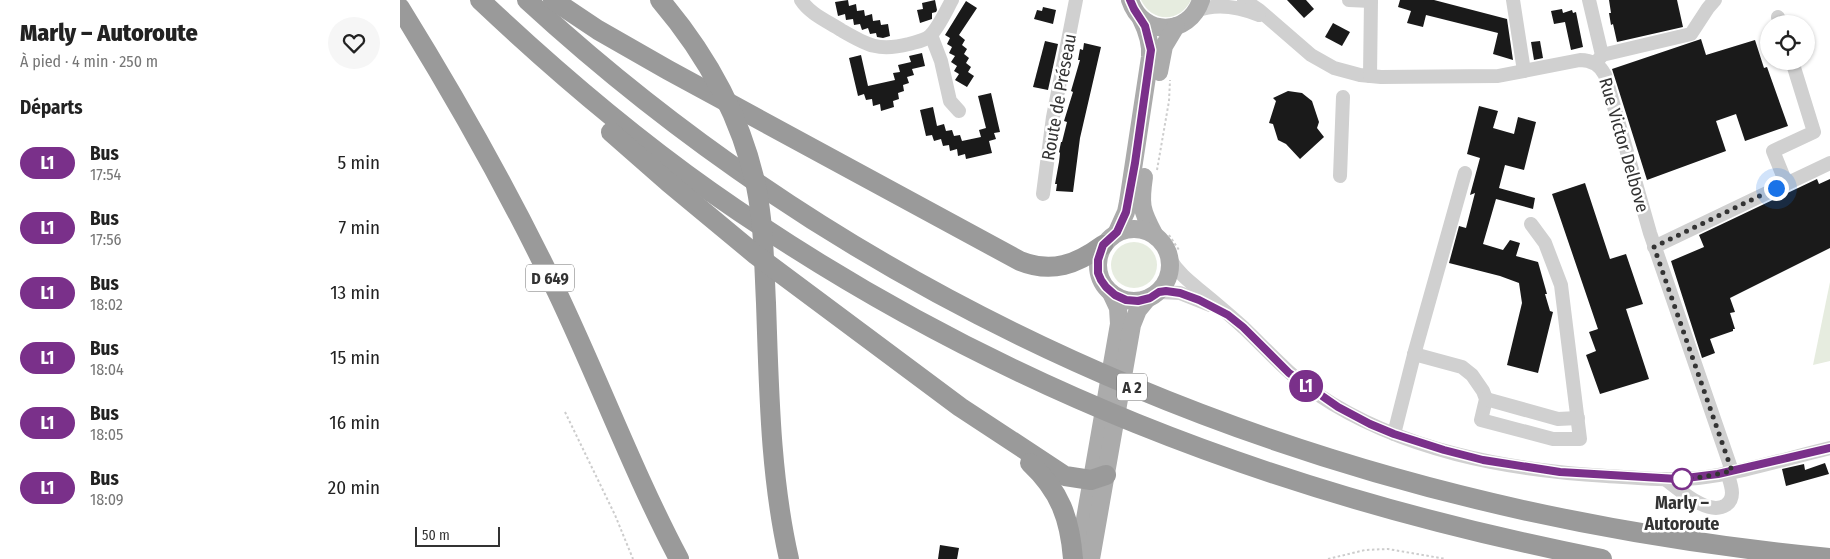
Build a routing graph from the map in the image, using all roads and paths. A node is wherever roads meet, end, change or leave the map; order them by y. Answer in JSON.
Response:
{"nodes":[{"id":1,"x":480,"y":0,"type":"edge"},
{"id":2,"x":527,"y":0,"type":"edge"},
{"id":3,"x":553,"y":0,"type":"edge"},
{"id":4,"x":660,"y":0,"type":"edge"},
{"id":5,"x":802,"y":0,"type":"edge"},
{"id":6,"x":952,"y":0,"type":"edge"},
{"id":7,"x":1076,"y":0,"type":"edge"},
{"id":8,"x":1244,"y":0,"type":"edge"},
{"id":9,"x":1350,"y":0,"type":"edge"},
{"id":10,"x":1371,"y":0,"type":"edge"},
{"id":11,"x":1513,"y":0,"type":"edge"},
{"id":12,"x":1589,"y":0,"type":"edge"},
{"id":13,"x":1715,"y":0,"type":"edge"},
{"id":14,"x":1132,"y":6,"type":"edge"},
{"id":15,"x":1198,"y":6,"type":"edge"},
{"id":16,"x":400,"y":8,"type":"edge"},
{"id":17,"x":1271,"y":20,"type":"junction"},
{"id":18,"x":1176,"y":26,"type":"junction"},
{"id":19,"x":931,"y":34,"type":"junction"},
{"id":20,"x":1599,"y":60,"type":"junction"},
{"id":21,"x":1795,"y":70,"type":"edge"},
{"id":22,"x":1524,"y":71,"type":"junction"},
{"id":23,"x":1170,"y":72,"type":"dead end"},
{"id":24,"x":1370,"y":76,"type":"junction"},
{"id":25,"x":1343,"y":97,"type":"dead end"},
{"id":26,"x":959,"y":111,"type":"dead end"},
{"id":27,"x":1830,"y":163,"type":"edge"},
{"id":28,"x":1465,"y":173,"type":"dead end"},
{"id":29,"x":1340,"y":176,"type":"dead end"},
{"id":30,"x":1156,"y":178,"type":"dead end"},
{"id":31,"x":1786,"y":183,"type":"junction"},
{"id":32,"x":1043,"y":194,"type":"dead end"},
{"id":33,"x":1531,"y":224,"type":"dead end"},
{"id":34,"x":1161,"y":234,"type":"junction"},
{"id":35,"x":1110,"y":239,"type":"junction"},
{"id":36,"x":1654,"y":247,"type":"junction"},
{"id":37,"x":1176,"y":256,"type":"junction"},
{"id":38,"x":1111,"y":293,"type":"junction"},
{"id":39,"x":1153,"y":295,"type":"junction"},
{"id":40,"x":1228,"y":315,"type":"junction"},
{"id":41,"x":1123,"y":341,"type":"junction"},
{"id":42,"x":1414,"y":354,"type":"junction"},
{"id":43,"x":1486,"y":399,"type":"junction"},
{"id":44,"x":960,"y":407,"type":"junction"},
{"id":45,"x":565,"y":412,"type":"dead end"},
{"id":46,"x":1578,"y":418,"type":"junction"},
{"id":47,"x":1394,"y":434,"type":"junction"},
{"id":48,"x":1830,"y":448,"type":"edge"},
{"id":49,"x":1730,"y":472,"type":"junction"},
{"id":50,"x":1098,"y":478,"type":"junction"},
{"id":51,"x":1665,"y":479,"type":"junction"},
{"id":52,"x":1830,"y":558,"type":"edge"},
{"id":53,"x":633,"y":559,"type":"edge"},
{"id":54,"x":679,"y":559,"type":"edge"},
{"id":55,"x":789,"y":559,"type":"edge"},
{"id":56,"x":1073,"y":559,"type":"edge"},
{"id":57,"x":1078,"y":559,"type":"edge"},
{"id":58,"x":1091,"y":559,"type":"edge"},
{"id":59,"x":1328,"y":559,"type":"edge"},
{"id":60,"x":1446,"y":559,"type":"edge"},
{"id":61,"x":1602,"y":559,"type":"edge"}],
"edges":[{"from":1,"to":44,"type":"highway"},
{"from":1,"to":61,"type":"highway","number":"A 2"},
{"from":2,"to":52,"type":"highway","number":"A 2"},
{"from":3,"to":35,"type":"highway"},
{"from":4,"to":55,"type":"highway"},
{"from":5,"to":19,"type":"street"},
{"from":6,"to":19,"type":"street"},
{"from":7,"to":32,"type":"street","name":"Route de Préseau"},
{"from":8,"to":17,"type":"street","name":"Rue Victor Delbove"},
{"from":9,"to":10,"type":"street"},
{"from":10,"to":24,"type":"street"},
{"from":11,"to":22,"type":"street"},
{"from":12,"to":20,"type":"street"},
{"from":13,"to":20,"type":"street"},
{"from":14,"to":18,"type":"main road"},
{"from":14,"to":35,"type":"main road"},
{"from":15,"to":17,"type":"street","name":"Rue Victor Delbove"},
{"from":15,"to":18,"type":"main road"},
{"from":16,"to":54,"type":"highway","number":"D 649"},
{"from":17,"to":24,"type":"street","name":"Rue Victor Delbove"},
{"from":18,"to":34,"type":"main road"},
{"from":19,"to":26,"type":"street"},
{"from":20,"to":22,"type":"street","name":"Rue Victor Delbove"},
{"from":20,"to":36,"type":"street","name":"Rue Victor Delbove"},
{"from":21,"to":31,"type":"street"},
{"from":22,"to":24,"type":"street","name":"Rue Victor Delbove"},
{"from":23,"to":30,"type":"path"},
{"from":25,"to":29,"type":"street"},
{"from":27,"to":31,"type":"street"},
{"from":28,"to":42,"type":"street"},
{"from":31,"to":36,"type":"street"},
{"from":33,"to":46,"type":"street"},
{"from":34,"to":35,"type":"main road"},
{"from":34,"to":37,"type":"path"},
{"from":34,"to":37,"type":"main road"},
{"from":35,"to":38,"type":"main road"},
{"from":36,"to":49,"type":"street","name":"Rue Victor Delbove"},
{"from":37,"to":39,"type":"main road"},
{"from":37,"to":40,"type":"street"},
{"from":38,"to":39,"type":"main road"},
{"from":38,"to":41,"type":"main road"},
{"from":39,"to":40,"type":"street"},
{"from":39,"to":41,"type":"main road"},
{"from":40,"to":47,"type":"street"},
{"from":41,"to":50,"type":"main road"},
{"from":42,"to":43,"type":"street"},
{"from":42,"to":47,"type":"street"},
{"from":43,"to":46,"type":"street"},
{"from":43,"to":46,"type":"street"},
{"from":44,"to":50,"type":"highway"},
{"from":44,"to":56,"type":"highway"},
{"from":45,"to":53,"type":"path"},
{"from":47,"to":51,"type":"street"},
{"from":48,"to":49,"type":"street"},
{"from":49,"to":51,"type":"street"},
{"from":49,"to":51,"type":"street","name":"Rue Victor Delbove"},
{"from":50,"to":57,"type":"main road"},
{"from":50,"to":58,"type":"main road"},
{"from":59,"to":60,"type":"path"}]}
